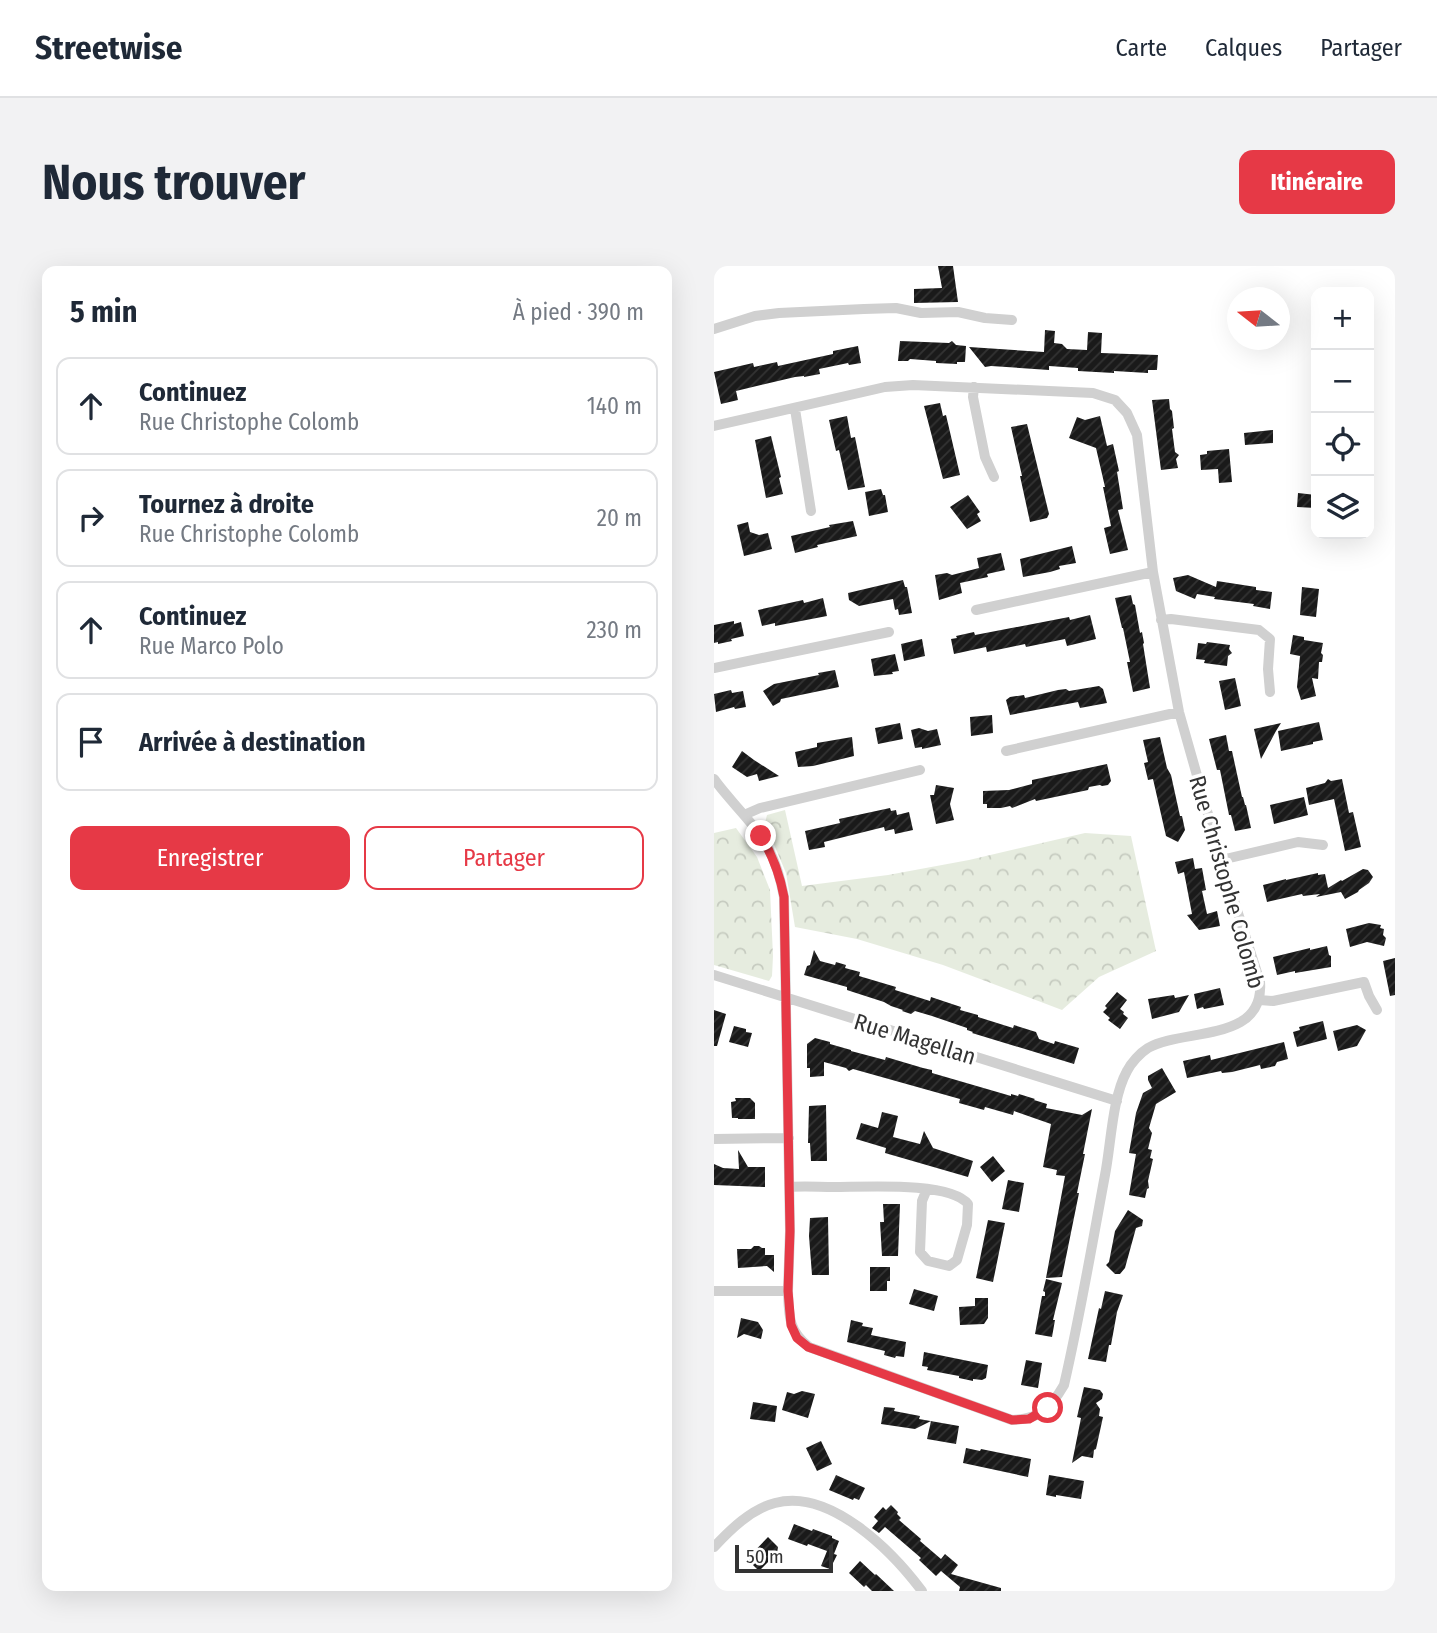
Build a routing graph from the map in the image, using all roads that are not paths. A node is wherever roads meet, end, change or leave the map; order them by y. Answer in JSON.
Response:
{"nodes":[{"id":1,"x":1012,"y":320,"type":"dead end"},
{"id":2,"x":714,"y":329,"type":"edge"},
{"id":3,"x":974,"y":387,"type":"junction"},
{"id":4,"x":795,"y":409,"type":"junction"},
{"id":5,"x":714,"y":426,"type":"edge"},
{"id":6,"x":994,"y":477,"type":"dead end"},
{"id":7,"x":811,"y":512,"type":"dead end"},
{"id":8,"x":1153,"y":572,"type":"junction"},
{"id":9,"x":976,"y":610,"type":"dead end"},
{"id":10,"x":1161,"y":620,"type":"junction"},
{"id":11,"x":889,"y":632,"type":"dead end"},
{"id":12,"x":714,"y":668,"type":"edge"},
{"id":13,"x":1270,"y":692,"type":"dead end"},
{"id":14,"x":1179,"y":712,"type":"junction"},
{"id":15,"x":1006,"y":751,"type":"dead end"},
{"id":16,"x":920,"y":770,"type":"dead end"},
{"id":17,"x":714,"y":779,"type":"edge"},
{"id":18,"x":744,"y":815,"type":"junction"},
{"id":19,"x":1323,"y":845,"type":"dead end"},
{"id":20,"x":1221,"y":860,"type":"junction"},
{"id":21,"x":714,"y":975,"type":"edge"},
{"id":22,"x":786,"y":998,"type":"junction"},
{"id":23,"x":1260,"y":1000,"type":"junction"},
{"id":24,"x":1377,"y":1010,"type":"dead end"},
{"id":25,"x":1117,"y":1101,"type":"junction"},
{"id":26,"x":789,"y":1138,"type":"junction"},
{"id":27,"x":714,"y":1139,"type":"edge"},
{"id":28,"x":790,"y":1187,"type":"junction"},
{"id":29,"x":927,"y":1189,"type":"junction"},
{"id":30,"x":714,"y":1291,"type":"edge"},
{"id":31,"x":788,"y":1291,"type":"junction"},
{"id":32,"x":714,"y":1547,"type":"edge"},
{"id":33,"x":922,"y":1591,"type":"edge"}],
"edges":[{"from":1,"to":2,"type":"street"},
{"from":3,"to":4,"type":"street","name":"Rue Christophe Colomb"},
{"from":3,"to":6,"type":"street"},
{"from":3,"to":8,"type":"street","name":"Rue Christophe Colomb"},
{"from":4,"to":5,"type":"street","name":"Rue Christophe Colomb"},
{"from":4,"to":7,"type":"street"},
{"from":8,"to":9,"type":"street"},
{"from":8,"to":10,"type":"street","name":"Rue Christophe Colomb"},
{"from":10,"to":13,"type":"street"},
{"from":10,"to":14,"type":"street","name":"Rue Christophe Colomb"},
{"from":11,"to":12,"type":"street"},
{"from":14,"to":15,"type":"street"},
{"from":14,"to":20,"type":"street","name":"Rue Christophe Colomb"},
{"from":16,"to":18,"type":"street"},
{"from":17,"to":18,"type":"street","name":"Rue Christophe Colomb"},
{"from":18,"to":22,"type":"street","name":"Rue Christophe Colomb"},
{"from":19,"to":20,"type":"street"},
{"from":20,"to":23,"type":"street","name":"Rue Christophe Colomb"},
{"from":21,"to":22,"type":"street","name":"Rue Magellan"},
{"from":22,"to":25,"type":"street","name":"Rue Magellan"},
{"from":22,"to":26,"type":"street","name":"Rue Christophe Colomb"},
{"from":23,"to":24,"type":"street"},
{"from":23,"to":25,"type":"street","name":"Rue Christophe Colomb"},
{"from":25,"to":31,"type":"street","name":"Rue Christophe Colomb"},
{"from":26,"to":27,"type":"street"},
{"from":26,"to":28,"type":"street","name":"Rue Christophe Colomb"},
{"from":28,"to":29,"type":"street"},
{"from":28,"to":31,"type":"street","name":"Rue Christophe Colomb"},
{"from":29,"to":29,"type":"street"},
{"from":30,"to":31,"type":"street"},
{"from":32,"to":33,"type":"street"}]}
